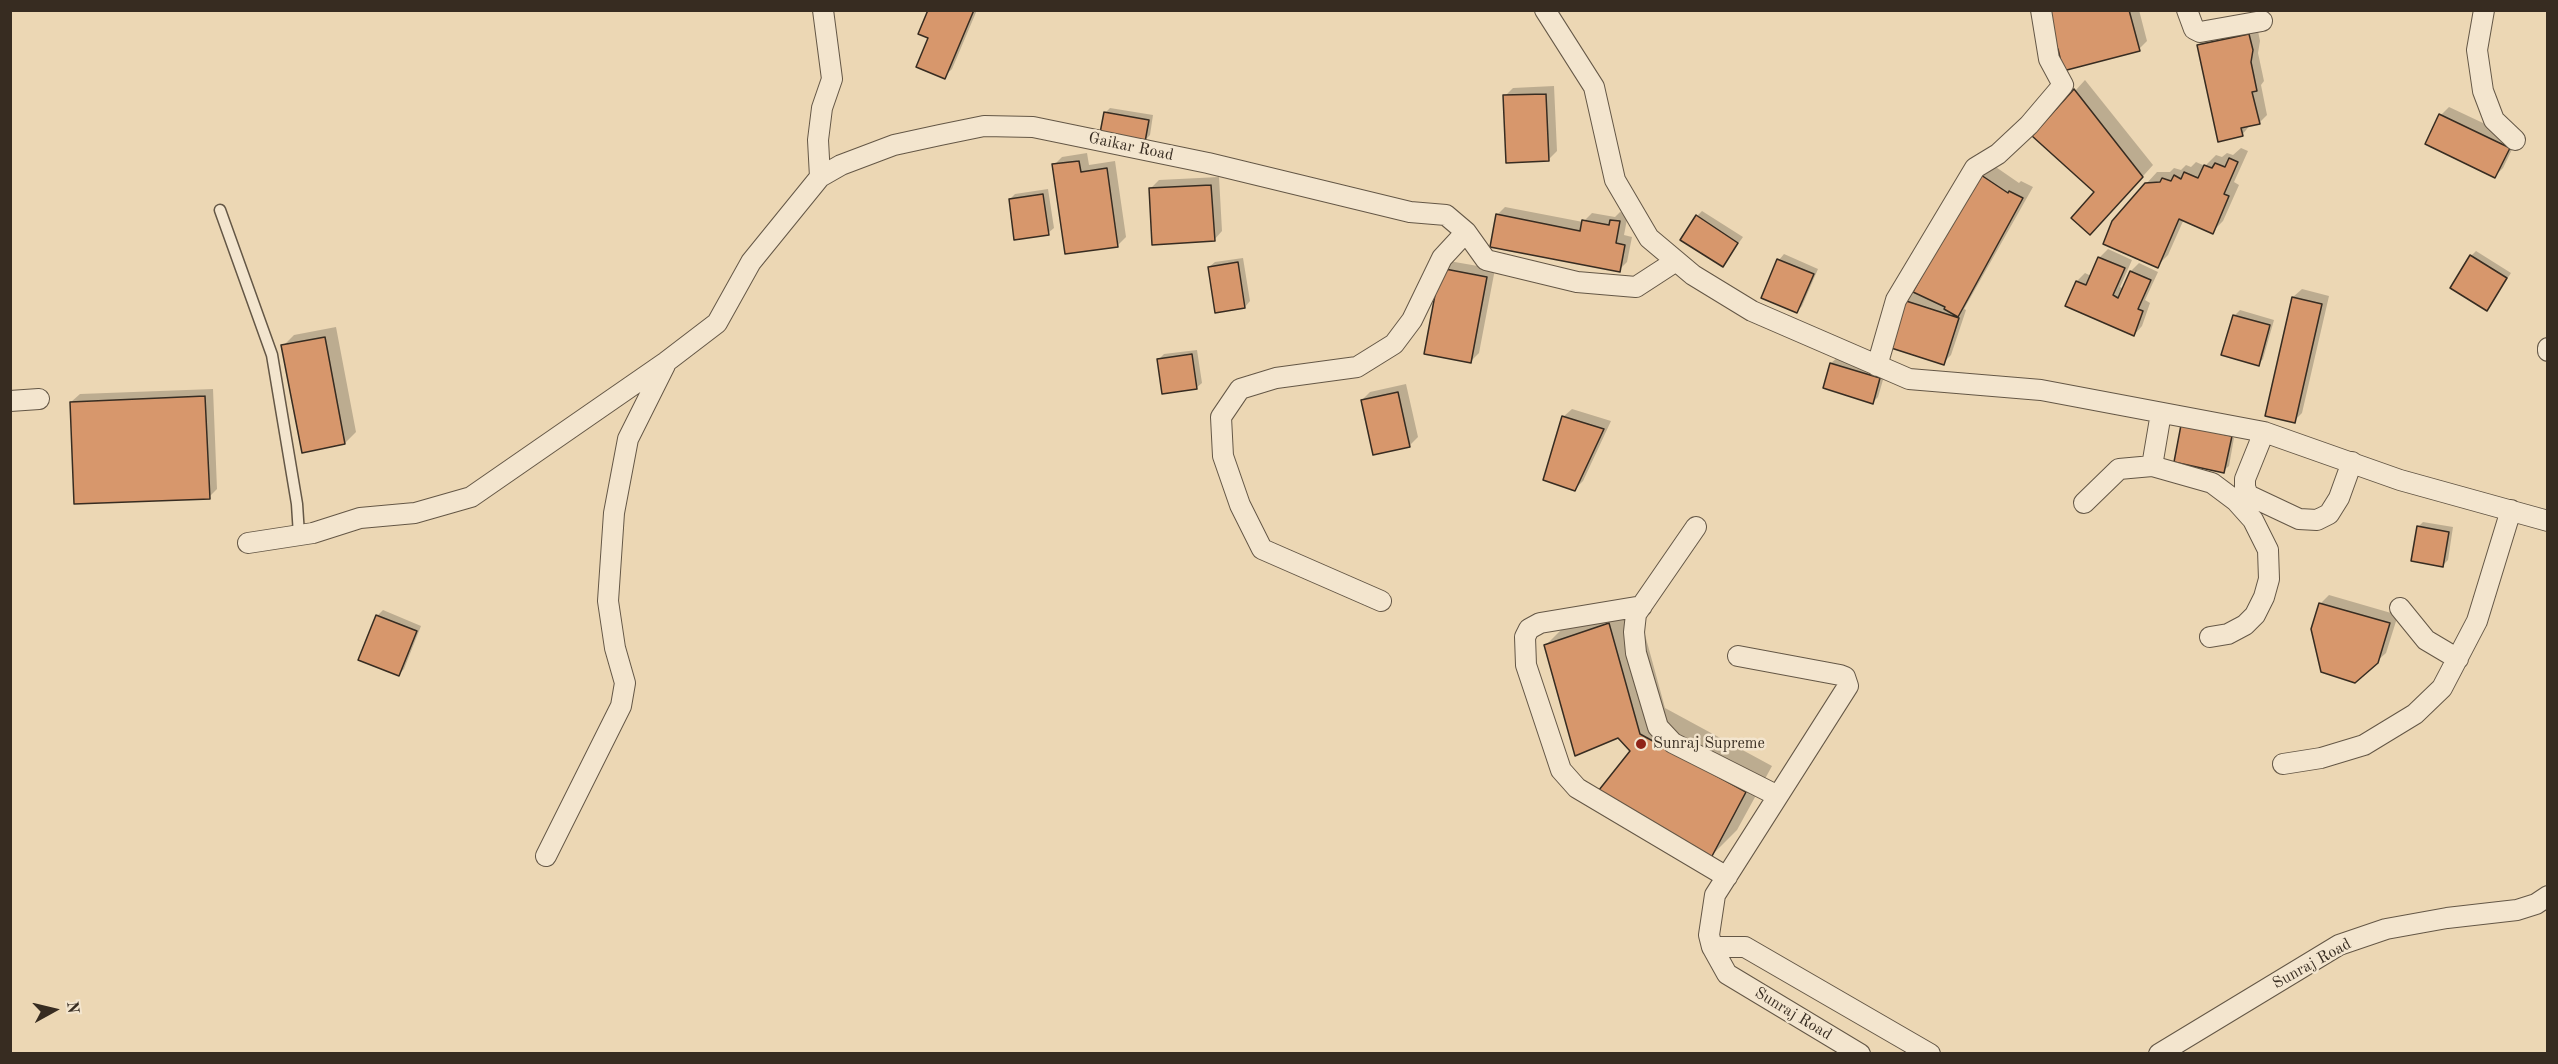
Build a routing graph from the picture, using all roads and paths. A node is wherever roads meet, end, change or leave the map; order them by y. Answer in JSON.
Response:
{"nodes":[{"id":1,"x":822,"y":10,"type":"edge"},
{"id":2,"x":1545,"y":10,"type":"edge"},
{"id":3,"x":2041,"y":10,"type":"edge"},
{"id":4,"x":2187,"y":10,"type":"edge"},
{"id":5,"x":2484,"y":10,"type":"edge"},
{"id":6,"x":2262,"y":21,"type":"dead end"},
{"id":7,"x":2515,"y":141,"type":"dead end"},
{"id":8,"x":820,"y":177,"type":"junction"},
{"id":9,"x":220,"y":210,"type":"dead end"},
{"id":10,"x":1466,"y":232,"type":"junction"},
{"id":11,"x":1676,"y":261,"type":"junction"},
{"id":12,"x":666,"y":362,"type":"junction"},
{"id":13,"x":1877,"y":366,"type":"junction"},
{"id":14,"x":39,"y":399,"type":"dead end"},
{"id":15,"x":10,"y":401,"type":"edge"},
{"id":16,"x":2161,"y":413,"type":"junction"},
{"id":17,"x":2264,"y":432,"type":"junction"},
{"id":18,"x":2352,"y":462,"type":"junction"},
{"id":19,"x":2152,"y":466,"type":"junction"},
{"id":20,"x":2084,"y":503,"type":"dead end"},
{"id":21,"x":2511,"y":510,"type":"junction"},
{"id":22,"x":2547,"y":521,"type":"edge"},
{"id":23,"x":1696,"y":527,"type":"dead end"},
{"id":24,"x":299,"y":535,"type":"junction"},
{"id":25,"x":248,"y":543,"type":"dead end"},
{"id":26,"x":1381,"y":601,"type":"dead end"},
{"id":27,"x":1642,"y":606,"type":"junction"},
{"id":28,"x":2400,"y":608,"type":"dead end"},
{"id":29,"x":2210,"y":637,"type":"dead end"},
{"id":30,"x":1738,"y":656,"type":"dead end"},
{"id":31,"x":2458,"y":659,"type":"junction"},
{"id":32,"x":2283,"y":765,"type":"dead end"},
{"id":33,"x":1778,"y":796,"type":"junction"},
{"id":34,"x":546,"y":856,"type":"dead end"},
{"id":35,"x":1727,"y":877,"type":"junction"},
{"id":36,"x":2547,"y":896,"type":"edge"},
{"id":37,"x":1712,"y":947,"type":"junction"},
{"id":38,"x":1860,"y":1053,"type":"edge"},
{"id":39,"x":1928,"y":1053,"type":"edge"},
{"id":40,"x":2159,"y":1053,"type":"edge"}],
"edges":[{"from":1,"to":8,"type":"street"},
{"from":2,"to":11,"type":"street"},
{"from":3,"to":13,"type":"street"},
{"from":4,"to":6,"type":"street"},
{"from":5,"to":7,"type":"street"},
{"from":8,"to":10,"type":"street","name":"Gaikar Road"},
{"from":8,"to":12,"type":"street"},
{"from":9,"to":24,"type":"lane"},
{"from":10,"to":11,"type":"street"},
{"from":10,"to":26,"type":"street"},
{"from":11,"to":13,"type":"street"},
{"from":12,"to":24,"type":"street"},
{"from":12,"to":34,"type":"street"},
{"from":13,"to":16,"type":"street"},
{"from":14,"to":15,"type":"street"},
{"from":16,"to":17,"type":"street"},
{"from":16,"to":19,"type":"street"},
{"from":17,"to":18,"type":"street"},
{"from":17,"to":18,"type":"street"},
{"from":18,"to":21,"type":"street"},
{"from":19,"to":20,"type":"street"},
{"from":19,"to":29,"type":"street"},
{"from":21,"to":22,"type":"street"},
{"from":21,"to":31,"type":"street"},
{"from":23,"to":27,"type":"street"},
{"from":24,"to":25,"type":"street"},
{"from":27,"to":33,"type":"street"},
{"from":27,"to":35,"type":"street"},
{"from":28,"to":31,"type":"street"},
{"from":30,"to":33,"type":"street"},
{"from":31,"to":32,"type":"street"},
{"from":33,"to":35,"type":"street"},
{"from":35,"to":37,"type":"street"},
{"from":36,"to":40,"type":"street","name":"Sunraj Road"},
{"from":37,"to":38,"type":"street","name":"Sunraj Road"},
{"from":37,"to":39,"type":"street"}]}
